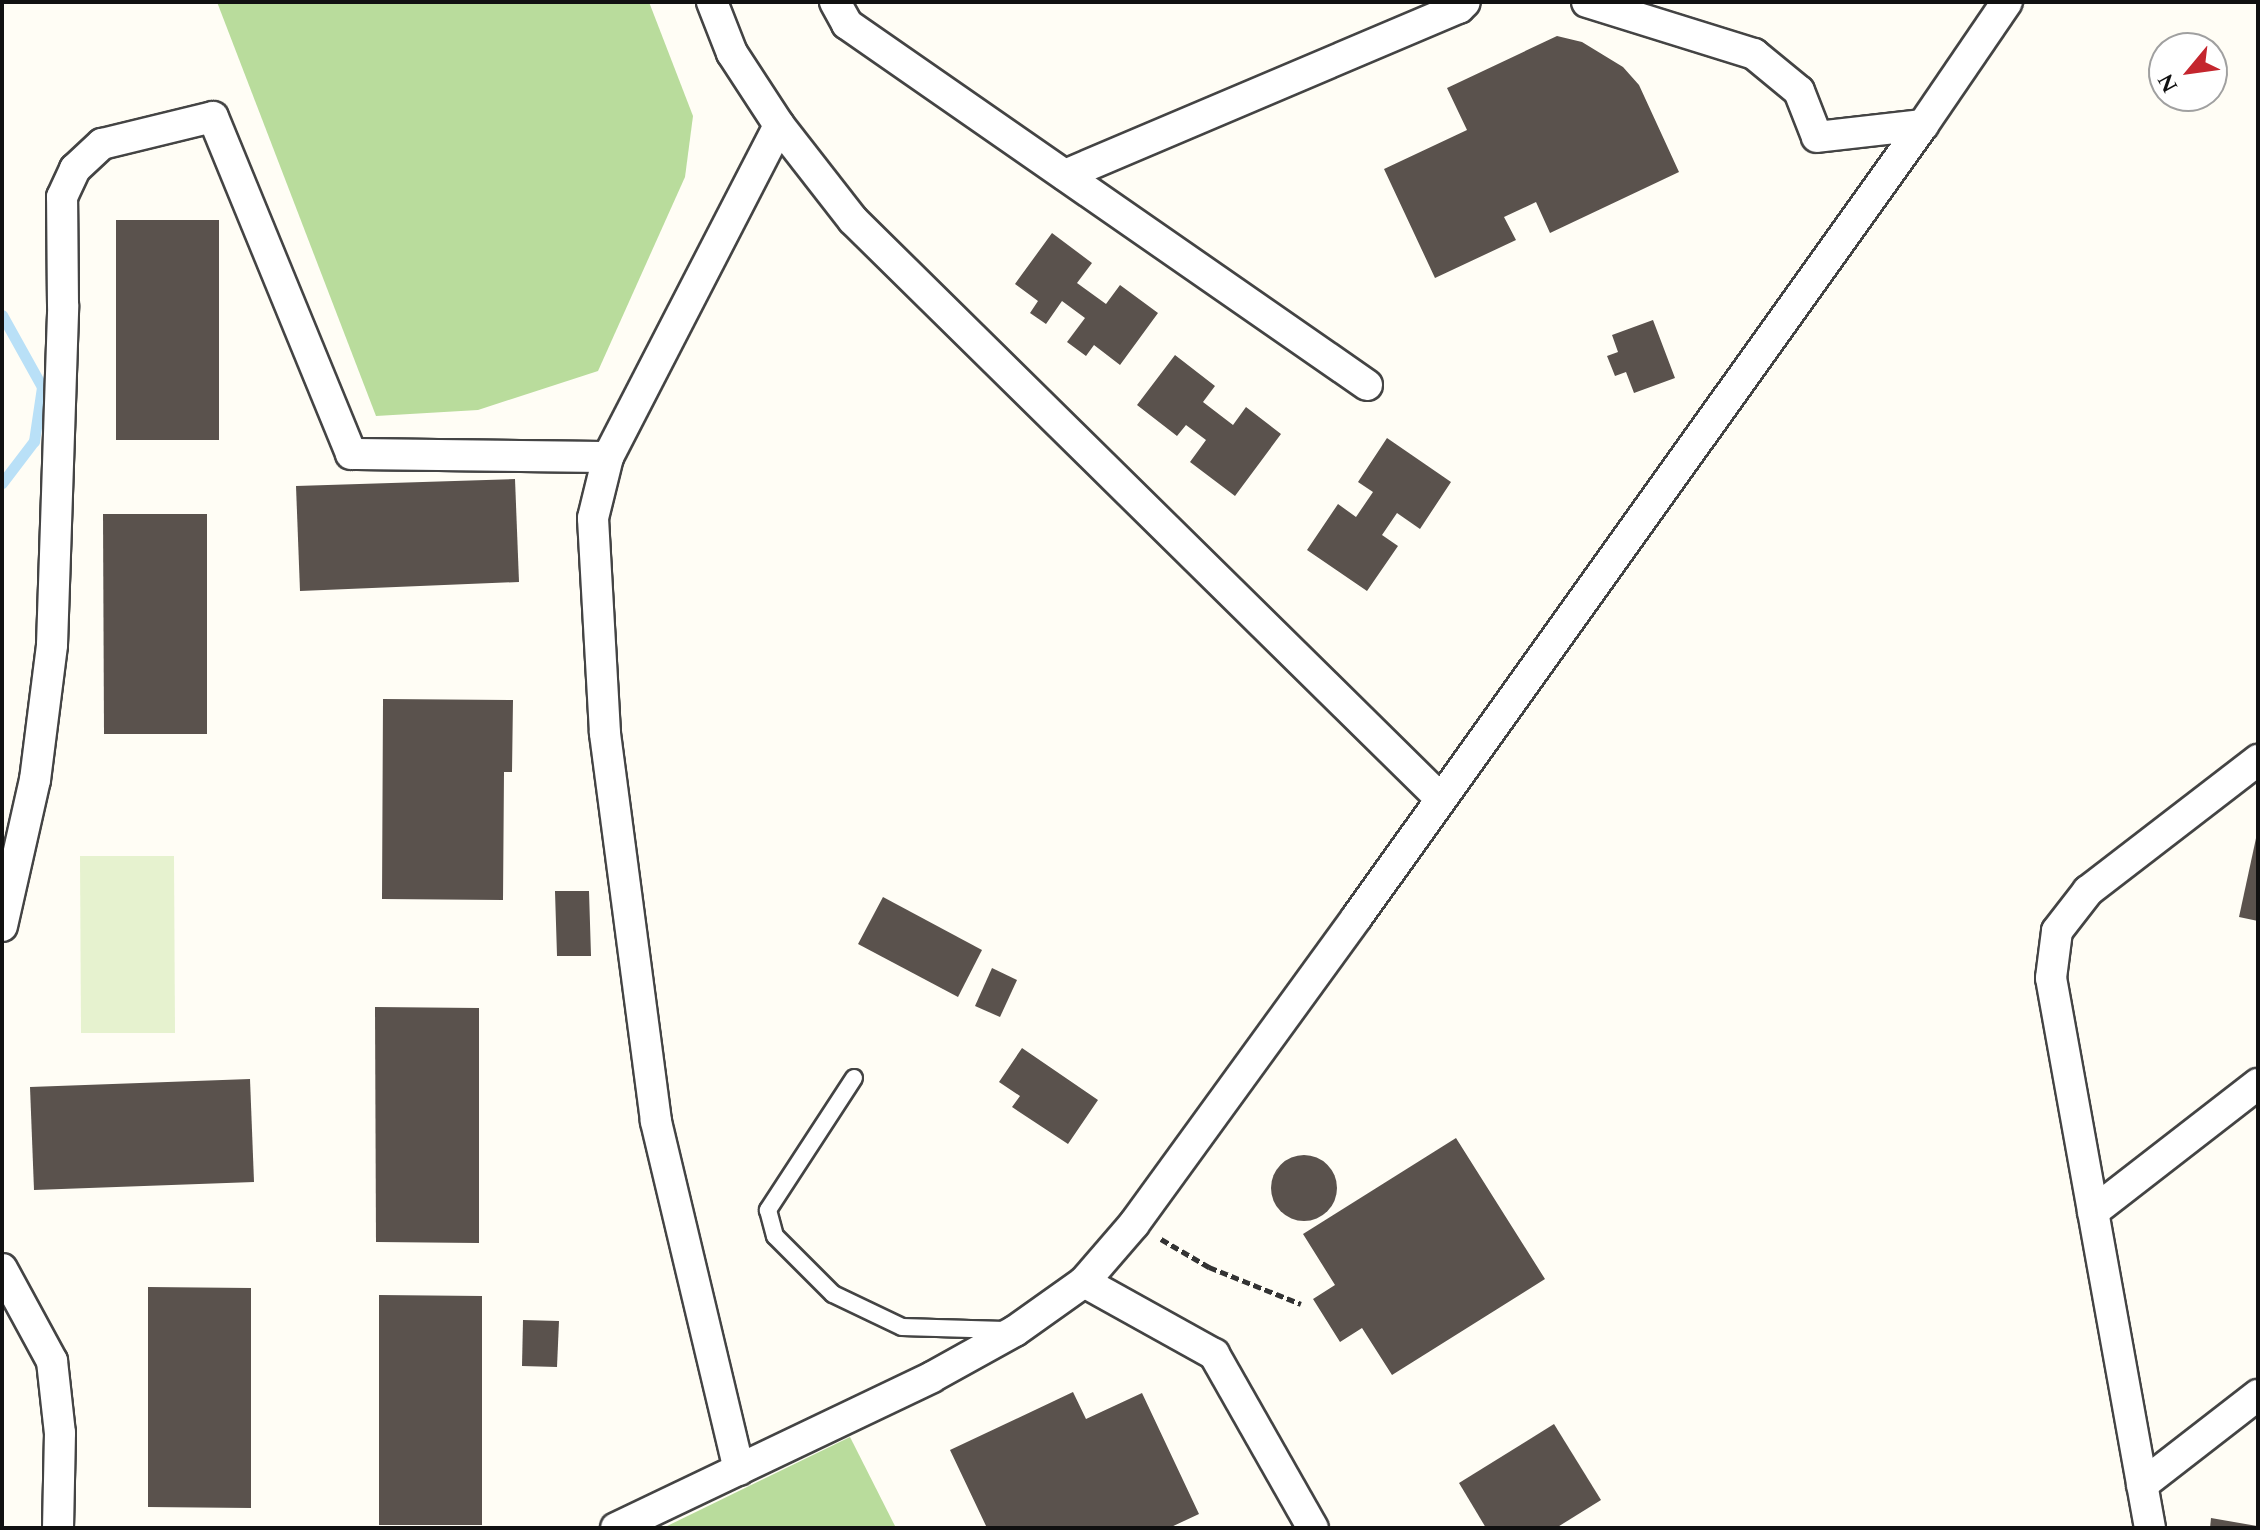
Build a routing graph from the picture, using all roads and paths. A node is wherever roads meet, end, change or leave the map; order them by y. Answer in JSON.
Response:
{"nodes":[{"id":1,"x":712,"y":2,"type":"edge"},
{"id":2,"x":835,"y":2,"type":"edge"},
{"id":3,"x":1587,"y":2,"type":"edge"},
{"id":4,"x":2007,"y":2,"type":"edge"},
{"id":5,"x":1460,"y":4,"type":"edge"},
{"id":6,"x":779,"y":125,"type":"junction"},
{"id":7,"x":1923,"y":125,"type":"junction"},
{"id":8,"x":1065,"y":175,"type":"junction"},
{"id":9,"x":1367,"y":385,"type":"dead end"},
{"id":10,"x":608,"y":457,"type":"junction"},
{"id":11,"x":2258,"y":760,"type":"edge"},
{"id":12,"x":1441,"y":799,"type":"junction"},
{"id":13,"x":2,"y":926,"type":"edge"},
{"id":14,"x":854,"y":1078,"type":"dead end"},
{"id":15,"x":2258,"y":1084,"type":"edge"},
{"id":16,"x":2093,"y":1212,"type":"junction"},
{"id":17,"x":1134,"y":1224,"type":"junction"},
{"id":18,"x":2,"y":1269,"type":"edge"},
{"id":19,"x":1084,"y":1282,"type":"junction"},
{"id":20,"x":1301,"y":1304,"type":"dead end"},
{"id":21,"x":1015,"y":1331,"type":"junction"},
{"id":22,"x":2258,"y":1395,"type":"edge"},
{"id":23,"x":739,"y":1470,"type":"junction"},
{"id":24,"x":2142,"y":1485,"type":"junction"},
{"id":25,"x":58,"y":1528,"type":"edge"},
{"id":26,"x":616,"y":1528,"type":"edge"},
{"id":27,"x":1313,"y":1528,"type":"edge"},
{"id":28,"x":2150,"y":1528,"type":"edge"}],
"edges":[{"from":1,"to":6,"type":"street"},
{"from":2,"to":8,"type":"street"},
{"from":3,"to":7,"type":"street"},
{"from":4,"to":7,"type":"street"},
{"from":5,"to":8,"type":"street"},
{"from":6,"to":10,"type":"street"},
{"from":6,"to":12,"type":"street"},
{"from":7,"to":12,"type":"street"},
{"from":8,"to":9,"type":"street"},
{"from":10,"to":13,"type":"street"},
{"from":10,"to":23,"type":"street"},
{"from":11,"to":16,"type":"street"},
{"from":12,"to":17,"type":"street"},
{"from":14,"to":21,"type":"lane"},
{"from":15,"to":16,"type":"street"},
{"from":16,"to":24,"type":"street"},
{"from":17,"to":19,"type":"street"},
{"from":17,"to":20,"type":"path"},
{"from":18,"to":25,"type":"street"},
{"from":19,"to":21,"type":"street"},
{"from":19,"to":27,"type":"street"},
{"from":21,"to":23,"type":"street"},
{"from":22,"to":24,"type":"street"},
{"from":23,"to":26,"type":"street"},
{"from":24,"to":28,"type":"street"}]}
